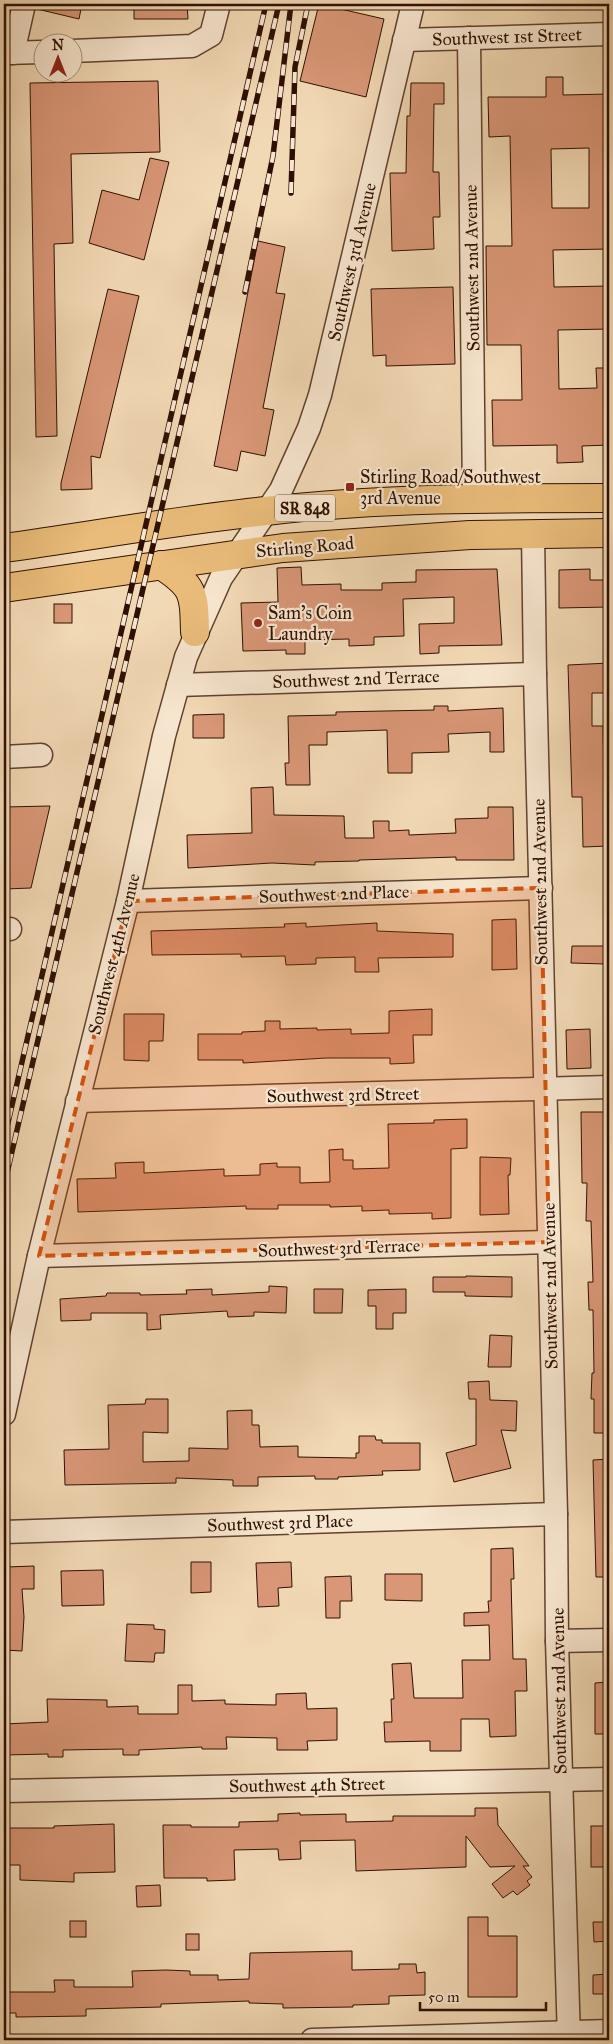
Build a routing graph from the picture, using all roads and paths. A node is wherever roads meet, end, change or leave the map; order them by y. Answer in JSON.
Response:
{"nodes":[{"id":1,"x":24,"y":4,"type":"edge"},
{"id":2,"x":219,"y":4,"type":"edge"},
{"id":3,"x":413,"y":4,"type":"edge"},
{"id":4,"x":609,"y":34,"type":"edge"},
{"id":5,"x":469,"y":38,"type":"junction"},
{"id":6,"x":404,"y":40,"type":"junction"},
{"id":7,"x":82,"y":51,"type":"edge"},
{"id":8,"x":32,"y":52,"type":"edge"},
{"id":9,"x":8,"y":53,"type":"edge"},
{"id":10,"x":474,"y":498,"type":"junction"},
{"id":11,"x":609,"y":498,"type":"edge"},
{"id":12,"x":267,"y":510,"type":"junction"},
{"id":13,"x":533,"y":532,"type":"junction"},
{"id":14,"x":609,"y":533,"type":"edge"},
{"id":15,"x":4,"y":548,"type":"edge"},
{"id":16,"x":238,"y":553,"type":"junction"},
{"id":17,"x":161,"y":565,"type":"junction"},
{"id":18,"x":4,"y":588,"type":"edge"},
{"id":19,"x":195,"y":632,"type":"junction"},
{"id":20,"x":535,"y":674,"type":"junction"},
{"id":21,"x":178,"y":685,"type":"junction"},
{"id":22,"x":41,"y":755,"type":"dead end"},
{"id":23,"x":4,"y":757,"type":"edge"},
{"id":24,"x":541,"y":888,"type":"junction"},
{"id":25,"x":128,"y":901,"type":"junction"},
{"id":26,"x":609,"y":1087,"type":"edge"},
{"id":27,"x":545,"y":1090,"type":"junction"},
{"id":28,"x":77,"y":1101,"type":"junction"},
{"id":29,"x":549,"y":1242,"type":"junction"},
{"id":30,"x":39,"y":1256,"type":"junction"},
{"id":31,"x":4,"y":1414,"type":"edge"},
{"id":32,"x":556,"y":1514,"type":"junction"},
{"id":33,"x":4,"y":1532,"type":"edge"},
{"id":34,"x":609,"y":1640,"type":"edge"},
{"id":35,"x":557,"y":1641,"type":"junction"},
{"id":36,"x":609,"y":1779,"type":"edge"},
{"id":37,"x":561,"y":1780,"type":"junction"},
{"id":38,"x":4,"y":1791,"type":"edge"},
{"id":39,"x":609,"y":2031,"type":"edge"},
{"id":40,"x":569,"y":2036,"type":"edge"},
{"id":41,"x":312,"y":2040,"type":"edge"}],
"edges":[{"from":1,"to":9,"type":"street"},
{"from":2,"to":7,"type":"street"},
{"from":3,"to":6,"type":"street","name":"Southwest 3rd Avenue"},
{"from":4,"to":5,"type":"street","name":"Southwest 1st Street"},
{"from":5,"to":6,"type":"street","name":"Southwest 1st Street"},
{"from":5,"to":10,"type":"street","name":"Southwest 2nd Avenue"},
{"from":6,"to":12,"type":"street","name":"Southwest 3rd Avenue"},
{"from":8,"to":9,"type":"street"},
{"from":10,"to":11,"type":"main road","number":"SR 848"},
{"from":10,"to":12,"type":"main road","number":"SR 848"},
{"from":12,"to":15,"type":"main road","number":"SR 848"},
{"from":12,"to":16,"type":"street","name":"Southwest 4th Avenue"},
{"from":13,"to":14,"type":"main road","name":"Stirling Road","number":"SR 848"},
{"from":13,"to":16,"type":"main road","name":"Stirling Road","number":"SR 848"},
{"from":13,"to":20,"type":"street","name":"Southwest 2nd Avenue"},
{"from":16,"to":17,"type":"main road","name":"Stirling Road","number":"SR 848"},
{"from":16,"to":19,"type":"street","name":"Southwest 4th Avenue"},
{"from":17,"to":18,"type":"main road","name":"Stirling Road","number":"SR 848"},
{"from":17,"to":19,"type":"main road"},
{"from":19,"to":21,"type":"street","name":"Southwest 4th Avenue"},
{"from":20,"to":21,"type":"street","name":"Southwest 2nd Terrace"},
{"from":20,"to":24,"type":"street","name":"Southwest 2nd Avenue"},
{"from":21,"to":25,"type":"street","name":"Southwest 4th Avenue"},
{"from":22,"to":23,"type":"street"},
{"from":24,"to":25,"type":"street","name":"Southwest 2nd Place"},
{"from":24,"to":27,"type":"street","name":"Southwest 2nd Avenue"},
{"from":25,"to":28,"type":"street","name":"Southwest 4th Avenue"},
{"from":26,"to":27,"type":"street","name":"Southwest 3rd Street"},
{"from":27,"to":28,"type":"street","name":"Southwest 3rd Street"},
{"from":27,"to":29,"type":"street","name":"Southwest 2nd Avenue"},
{"from":28,"to":30,"type":"street","name":"Southwest 4th Avenue"},
{"from":29,"to":30,"type":"street","name":"Southwest 3rd Terrace"},
{"from":29,"to":32,"type":"street","name":"Southwest 2nd Avenue"},
{"from":30,"to":31,"type":"street","name":"Southwest 4th Avenue"},
{"from":32,"to":33,"type":"street","name":"Southwest 3rd Place"},
{"from":32,"to":35,"type":"street","name":"Southwest 2nd Avenue"},
{"from":34,"to":35,"type":"street"},
{"from":35,"to":37,"type":"street","name":"Southwest 2nd Avenue"},
{"from":36,"to":37,"type":"street","name":"Southwest 4th Street"},
{"from":37,"to":38,"type":"street","name":"Southwest 4th Street"},
{"from":37,"to":40,"type":"street","name":"Southwest 2nd Avenue"},
{"from":39,"to":40,"type":"street"},
{"from":40,"to":41,"type":"street"}]}
